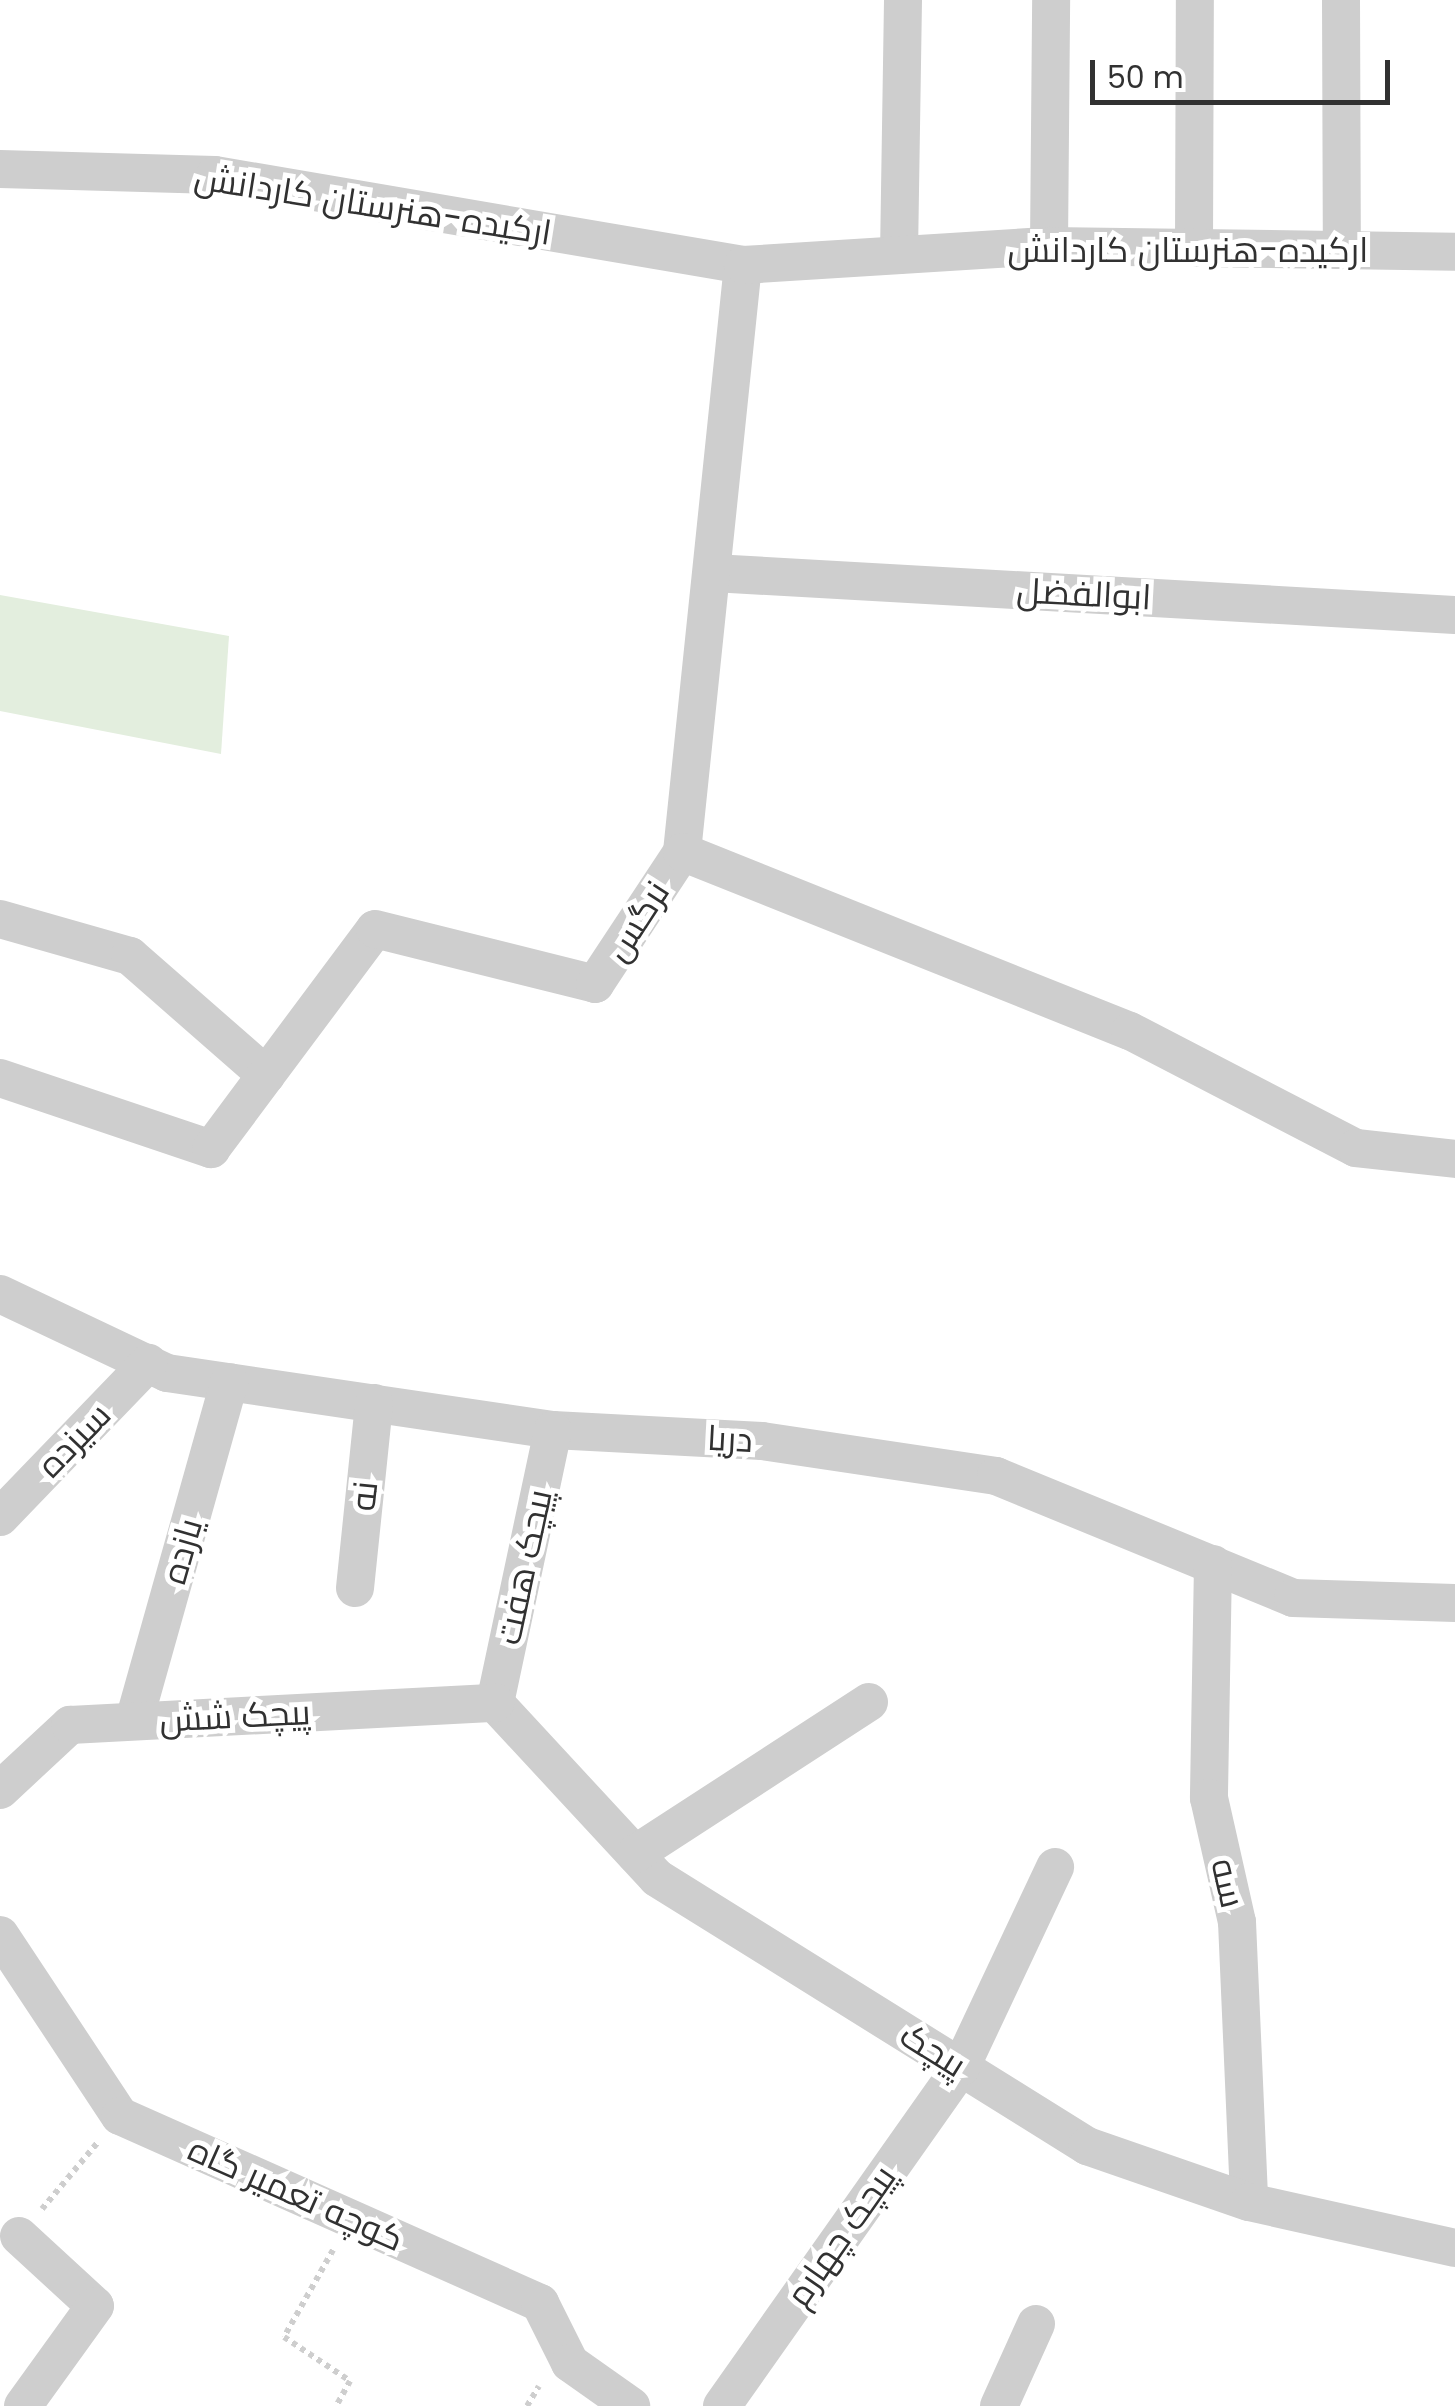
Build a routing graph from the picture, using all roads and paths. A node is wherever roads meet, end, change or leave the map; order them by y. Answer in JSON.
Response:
{"nodes":[{"id":1,"x":903,"y":0,"type":"edge"},
{"id":2,"x":1051,"y":0,"type":"edge"},
{"id":3,"x":1195,"y":0,"type":"edge"},
{"id":4,"x":1341,"y":0,"type":"edge"},
{"id":5,"x":0,"y":168,"type":"edge"},
{"id":6,"x":1194,"y":245,"type":"junction"},
{"id":7,"x":1049,"y":246,"type":"junction"},
{"id":8,"x":1342,"y":250,"type":"junction"},
{"id":9,"x":1455,"y":252,"type":"edge"},
{"id":10,"x":898,"y":256,"type":"junction"},
{"id":11,"x":743,"y":265,"type":"junction"},
{"id":12,"x":713,"y":573,"type":"junction"},
{"id":13,"x":1455,"y":615,"type":"edge"},
{"id":14,"x":682,"y":852,"type":"junction"},
{"id":15,"x":0,"y":919,"type":"edge"},
{"id":16,"x":266,"y":1075,"type":"junction"},
{"id":17,"x":0,"y":1078,"type":"edge"},
{"id":18,"x":1455,"y":1160,"type":"edge"},
{"id":19,"x":0,"y":1294,"type":"edge"},
{"id":20,"x":148,"y":1363,"type":"junction"},
{"id":21,"x":229,"y":1382,"type":"junction"},
{"id":22,"x":374,"y":1403,"type":"junction"},
{"id":23,"x":553,"y":1430,"type":"junction"},
{"id":24,"x":0,"y":1517,"type":"edge"},
{"id":25,"x":1213,"y":1564,"type":"junction"},
{"id":26,"x":354,"y":1588,"type":"dead end"},
{"id":27,"x":1455,"y":1603,"type":"edge"},
{"id":28,"x":869,"y":1702,"type":"dead end"},
{"id":29,"x":496,"y":1704,"type":"junction"},
{"id":30,"x":134,"y":1721,"type":"junction"},
{"id":31,"x":0,"y":1790,"type":"edge"},
{"id":32,"x":635,"y":1854,"type":"junction"},
{"id":33,"x":1055,"y":1868,"type":"dead end"},
{"id":34,"x":0,"y":1935,"type":"edge"},
{"id":35,"x":961,"y":2067,"type":"junction"},
{"id":36,"x":120,"y":2116,"type":"junction"},
{"id":37,"x":1249,"y":2202,"type":"junction"},
{"id":38,"x":351,"y":2218,"type":"junction"},
{"id":39,"x":19,"y":2236,"type":"joint"},
{"id":40,"x":1455,"y":2248,"type":"edge"},
{"id":41,"x":1036,"y":2324,"type":"dead end"},
{"id":42,"x":19,"y":2402,"type":"edge"},
{"id":43,"x":336,"y":2406,"type":"edge"},
{"id":44,"x":631,"y":2406,"type":"edge"},
{"id":45,"x":722,"y":2406,"type":"edge"},
{"id":46,"x":1000,"y":2406,"type":"edge"}],
"edges":[{"from":1,"to":10,"type":"street"},
{"from":2,"to":7,"type":"street"},
{"from":3,"to":6,"type":"street"},
{"from":4,"to":8,"type":"street"},
{"from":5,"to":11,"type":"street","name":"ارکیده-هنرستان کاردانش"},
{"from":6,"to":7,"type":"street","name":"ارکیده-هنرستان کاردانش"},
{"from":6,"to":8,"type":"street","name":"ارکیده-هنرستان کاردانش"},
{"from":7,"to":10,"type":"street","name":"ارکیده-هنرستان کاردانش"},
{"from":8,"to":9,"type":"street","name":"ارکیده-هنرستان کاردانش"},
{"from":10,"to":11,"type":"street","name":"ارکیده-هنرستان کاردانش"},
{"from":11,"to":12,"type":"street"},
{"from":12,"to":13,"type":"street","name":"ابوالفضل"},
{"from":12,"to":14,"type":"street"},
{"from":14,"to":16,"type":"street","name":"نرگس"},
{"from":14,"to":18,"type":"street","name":"نرگس"},
{"from":15,"to":16,"type":"street"},
{"from":16,"to":17,"type":"street","name":"نرگس"},
{"from":19,"to":20,"type":"street","name":"دریا"},
{"from":20,"to":21,"type":"street","name":"دریا"},
{"from":20,"to":24,"type":"street","name":"سیزده"},
{"from":21,"to":22,"type":"street","name":"دریا"},
{"from":21,"to":30,"type":"street","name":"یازده"},
{"from":22,"to":23,"type":"street","name":"دریا"},
{"from":22,"to":26,"type":"street","name":"نه"},
{"from":23,"to":25,"type":"street","name":"دریا"},
{"from":23,"to":29,"type":"street","name":"پیچک هفت"},
{"from":25,"to":27,"type":"street","name":"دریا"},
{"from":25,"to":37,"type":"street","name":"سه"},
{"from":28,"to":32,"type":"street"},
{"from":29,"to":30,"type":"street","name":"پیچک شش"},
{"from":29,"to":32,"type":"street","name":"پیچک"},
{"from":30,"to":31,"type":"street","name":"پیچک شش"},
{"from":32,"to":35,"type":"street","name":"پیچک"},
{"from":33,"to":35,"type":"street","name":"پیچک چهارم"},
{"from":34,"to":36,"type":"street"},
{"from":35,"to":37,"type":"street","name":"پیچک"},
{"from":35,"to":45,"type":"street","name":"پیچک چهارم"},
{"from":36,"to":38,"type":"street","name":"کوچه تعمیر گاه"},
{"from":36,"to":39,"type":"path"},
{"from":37,"to":40,"type":"street","name":"پیچک"},
{"from":38,"to":43,"type":"path"},
{"from":38,"to":44,"type":"street","name":"کوچه تعمیر گاه"},
{"from":39,"to":42,"type":"street"},
{"from":41,"to":46,"type":"street"}]}
